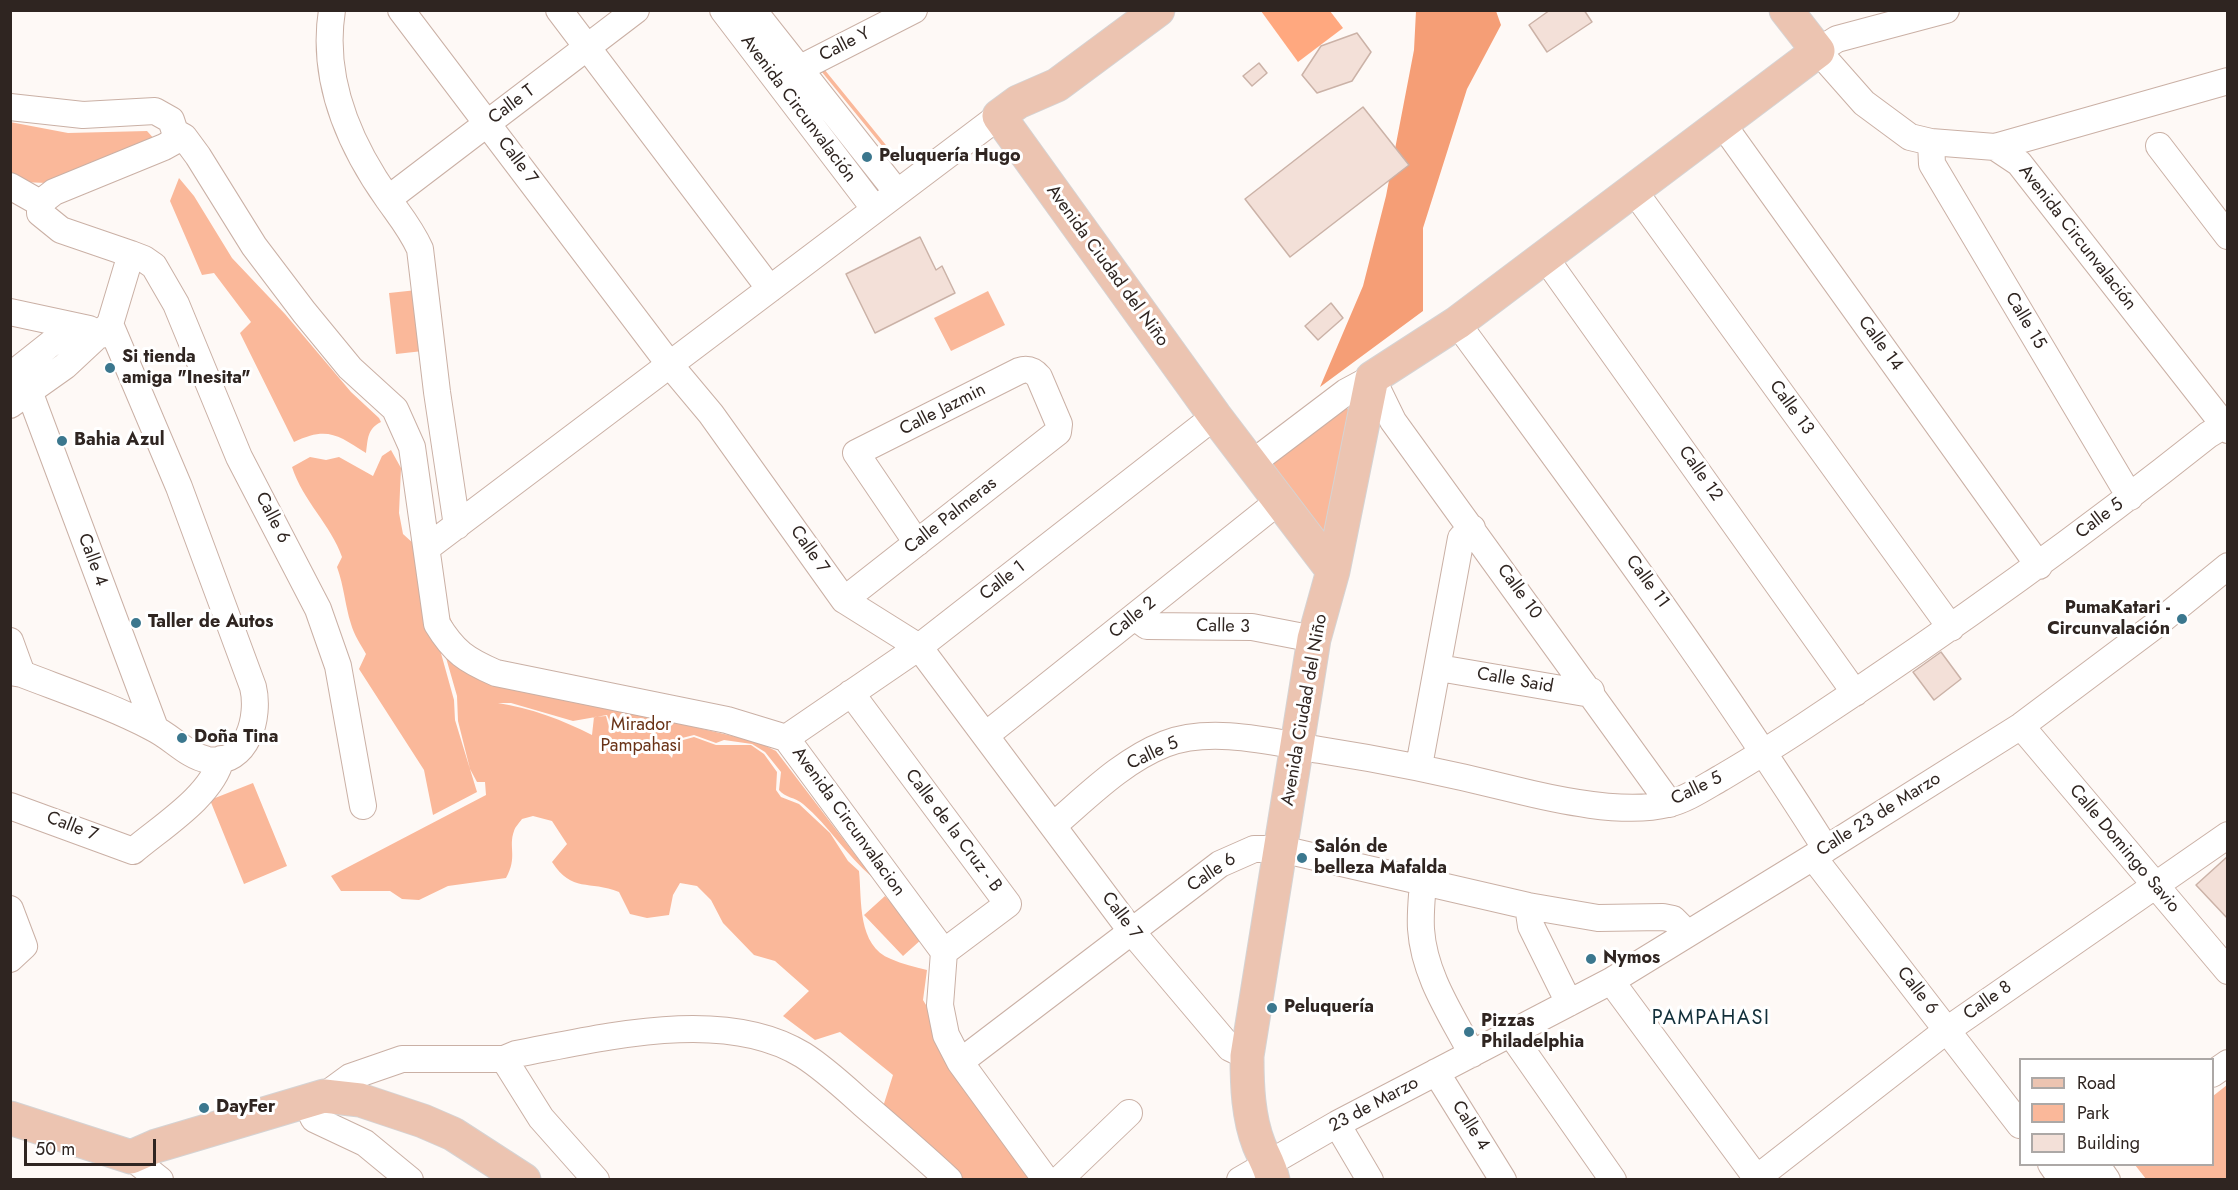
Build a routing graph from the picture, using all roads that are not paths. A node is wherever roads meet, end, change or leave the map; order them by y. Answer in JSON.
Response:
{"nodes":[{"id":1,"x":332,"y":10,"type":"edge"},
{"id":2,"x":401,"y":10,"type":"edge"},
{"id":3,"x":559,"y":10,"type":"edge"},
{"id":4,"x":636,"y":10,"type":"edge"},
{"id":5,"x":723,"y":10,"type":"edge"},
{"id":6,"x":753,"y":10,"type":"edge"},
{"id":7,"x":914,"y":10,"type":"edge"},
{"id":8,"x":1786,"y":10,"type":"edge"},
{"id":9,"x":1946,"y":10,"type":"edge"},
{"id":10,"x":1141,"y":13,"type":"edge"},
{"id":11,"x":588,"y":47,"type":"junction"},
{"id":12,"x":1818,"y":51,"type":"junction"},
{"id":13,"x":788,"y":74,"type":"junction"},
{"id":14,"x":2228,"y":81,"type":"edge"},
{"id":15,"x":10,"y":107,"type":"edge"},
{"id":16,"x":1008,"y":109,"type":"junction"},
{"id":17,"x":1721,"y":122,"type":"junction"},
{"id":18,"x":488,"y":123,"type":"junction"},
{"id":19,"x":175,"y":132,"type":"junction"},
{"id":20,"x":1931,"y":142,"type":"junction"},
{"id":21,"x":1995,"y":147,"type":"junction"},
{"id":22,"x":2159,"y":147,"type":"dead end"},
{"id":23,"x":10,"y":186,"type":"edge"},
{"id":24,"x":1632,"y":188,"type":"junction"},
{"id":25,"x":896,"y":191,"type":"junction"},
{"id":26,"x":388,"y":199,"type":"junction"},
{"id":27,"x":40,"y":203,"type":"junction"},
{"id":28,"x":874,"y":208,"type":"junction"},
{"id":29,"x":2228,"y":236,"type":"edge"},
{"id":30,"x":131,"y":254,"type":"junction"},
{"id":31,"x":1544,"y":256,"type":"junction"},
{"id":32,"x":770,"y":289,"type":"junction"},
{"id":33,"x":10,"y":312,"type":"edge"},
{"id":34,"x":1457,"y":323,"type":"junction"},
{"id":35,"x":73,"y":326,"type":"junction"},
{"id":36,"x":105,"y":330,"type":"junction"},
{"id":37,"x":670,"y":365,"type":"junction"},
{"id":38,"x":1031,"y":370,"type":"joint"},
{"id":39,"x":1372,"y":378,"type":"junction"},
{"id":40,"x":17,"y":391,"type":"edge"},
{"id":41,"x":1215,"y":416,"type":"junction"},
{"id":42,"x":2226,"y":426,"type":"edge"},
{"id":43,"x":1251,"y":464,"type":"junction"},
{"id":44,"x":2130,"y":497,"type":"junction"},
{"id":45,"x":1279,"y":501,"type":"junction"},
{"id":46,"x":457,"y":526,"type":"junction"},
{"id":47,"x":1472,"y":528,"type":"junction"},
{"id":48,"x":917,"y":543,"type":"junction"},
{"id":49,"x":428,"y":547,"type":"junction"},
{"id":50,"x":2039,"y":566,"type":"junction"},
{"id":51,"x":2228,"y":566,"type":"edge"},
{"id":52,"x":1333,"y":571,"type":"junction"},
{"id":53,"x":844,"y":600,"type":"junction"},
{"id":54,"x":1135,"y":617,"type":"junction"},
{"id":55,"x":1951,"y":628,"type":"junction"},
{"id":56,"x":1314,"y":639,"type":"junction"},
{"id":57,"x":10,"y":641,"type":"edge"},
{"id":58,"x":919,"y":647,"type":"junction"},
{"id":59,"x":1439,"y":668,"type":"junction"},
{"id":60,"x":16,"y":673,"type":"edge"},
{"id":61,"x":1591,"y":691,"type":"junction"},
{"id":62,"x":850,"y":693,"type":"junction"},
{"id":63,"x":1855,"y":693,"type":"junction"},
{"id":64,"x":2021,"y":726,"type":"junction"},
{"id":65,"x":155,"y":728,"type":"junction"},
{"id":66,"x":986,"y":735,"type":"junction"},
{"id":67,"x":786,"y":738,"type":"junction"},
{"id":68,"x":1296,"y":746,"type":"junction"},
{"id":69,"x":1765,"y":752,"type":"junction"},
{"id":70,"x":221,"y":759,"type":"junction"},
{"id":71,"x":1419,"y":766,"type":"junction"},
{"id":72,"x":1670,"y":804,"type":"junction"},
{"id":73,"x":10,"y":806,"type":"edge"},
{"id":74,"x":363,"y":806,"type":"dead end"},
{"id":75,"x":1054,"y":825,"type":"junction"},
{"id":76,"x":2228,"y":835,"type":"edge"},
{"id":77,"x":1281,"y":849,"type":"junction"},
{"id":78,"x":1820,"y":853,"type":"junction"},
{"id":79,"x":1423,"y":882,"type":"junction"},
{"id":80,"x":2155,"y":886,"type":"junction"},
{"id":81,"x":1528,"y":906,"type":"junction"},
{"id":82,"x":10,"y":909,"type":"edge"},
{"id":83,"x":1132,"y":932,"type":"junction"},
{"id":84,"x":1687,"y":933,"type":"junction"},
{"id":85,"x":944,"y":952,"type":"junction"},
{"id":86,"x":10,"y":959,"type":"edge"},
{"id":87,"x":2228,"y":971,"type":"edge"},
{"id":88,"x":1611,"y":981,"type":"junction"},
{"id":89,"x":1569,"y":1003,"type":"junction"},
{"id":90,"x":1947,"y":1030,"type":"junction"},
{"id":91,"x":1511,"y":1034,"type":"junction"},
{"id":92,"x":1472,"y":1054,"type":"junction"},
{"id":93,"x":1247,"y":1056,"type":"junction"},
{"id":94,"x":504,"y":1059,"type":"junction"},
{"id":95,"x":960,"y":1062,"type":"junction"},
{"id":96,"x":2228,"y":1063,"type":"edge"},
{"id":97,"x":1436,"y":1072,"type":"junction"},
{"id":98,"x":2214,"y":1073,"type":"edge"},
{"id":99,"x":314,"y":1099,"type":"junction"},
{"id":100,"x":1129,"y":1113,"type":"dead end"},
{"id":101,"x":10,"y":1118,"type":"edge"},
{"id":102,"x":1337,"y":1124,"type":"junction"},
{"id":103,"x":2019,"y":1124,"type":"edge"},
{"id":104,"x":131,"y":1157,"type":"junction"},
{"id":105,"x":2052,"y":1166,"type":"edge"},
{"id":106,"x":2086,"y":1166,"type":"edge"},
{"id":107,"x":2097,"y":1166,"type":"edge"},
{"id":108,"x":1271,"y":1170,"type":"edge"},
{"id":109,"x":160,"y":1179,"type":"edge"},
{"id":110,"x":410,"y":1179,"type":"edge"},
{"id":111,"x":524,"y":1179,"type":"edge"},
{"id":112,"x":596,"y":1179,"type":"edge"},
{"id":113,"x":950,"y":1179,"type":"edge"},
{"id":114,"x":1046,"y":1179,"type":"edge"},
{"id":115,"x":1059,"y":1179,"type":"edge"},
{"id":116,"x":1240,"y":1179,"type":"edge"},
{"id":117,"x":1371,"y":1179,"type":"edge"},
{"id":118,"x":1503,"y":1179,"type":"edge"},
{"id":119,"x":1613,"y":1179,"type":"edge"},
{"id":120,"x":1758,"y":1179,"type":"edge"},
{"id":121,"x":2062,"y":1179,"type":"edge"},
{"id":122,"x":2067,"y":1179,"type":"edge"},
{"id":123,"x":2107,"y":1179,"type":"edge"}],
"edges":[{"from":1,"to":26,"type":"street"},
{"from":2,"to":18,"type":"street","name":"Calle 7"},
{"from":3,"to":11,"type":"street"},
{"from":4,"to":11,"type":"street","name":"Calle T"},
{"from":5,"to":13,"type":"street","name":"Avenida Circunvalación"},
{"from":6,"to":13,"type":"street","name":"Avenida Circunvalación"},
{"from":7,"to":13,"type":"street","name":"Calle Y"},
{"from":8,"to":12,"type":"main road","name":"Avenida Circunvalación"},
{"from":9,"to":12,"type":"street"},
{"from":10,"to":16,"type":"main road"},
{"from":11,"to":18,"type":"street","name":"Calle T"},
{"from":11,"to":32,"type":"street"},
{"from":12,"to":17,"type":"main road"},
{"from":12,"to":20,"type":"street","name":"Avenida Circunvalación"},
{"from":13,"to":25,"type":"street","name":"Avenida Circunvalación"},
{"from":13,"to":28,"type":"street","name":"Avenida Circunvalación"},
{"from":14,"to":21,"type":"street"},
{"from":15,"to":19,"type":"street","name":"Avenida Circunvalacion"},
{"from":16,"to":25,"type":"street"},
{"from":16,"to":41,"type":"main road","name":"Avenida Ciudad del Niño"},
{"from":17,"to":24,"type":"main road"},
{"from":17,"to":50,"type":"street","name":"Calle 14"},
{"from":18,"to":26,"type":"street","name":"Calle T"},
{"from":18,"to":37,"type":"street","name":"Calle 7"},
{"from":19,"to":27,"type":"street"},
{"from":19,"to":49,"type":"street","name":"Avenida Circunvalacion"},
{"from":20,"to":21,"type":"street","name":"Avenida Circunvalación"},
{"from":20,"to":44,"type":"street","name":"Calle 15"},
{"from":21,"to":42,"type":"street","name":"Avenida Circunvalación"},
{"from":22,"to":29,"type":"street"},
{"from":23,"to":27,"type":"street"},
{"from":24,"to":31,"type":"main road"},
{"from":24,"to":55,"type":"street","name":"Calle 13"},
{"from":25,"to":28,"type":"street"},
{"from":26,"to":46,"type":"street"},
{"from":27,"to":30,"type":"street","name":"Calle 6"},
{"from":28,"to":32,"type":"street"},
{"from":30,"to":36,"type":"street"},
{"from":30,"to":74,"type":"street","name":"Calle 6"},
{"from":31,"to":34,"type":"main road"},
{"from":31,"to":63,"type":"street","name":"Calle 12"},
{"from":32,"to":37,"type":"street"},
{"from":33,"to":35,"type":"street"},
{"from":34,"to":39,"type":"main road"},
{"from":34,"to":69,"type":"street","name":"Calle 11"},
{"from":35,"to":36,"type":"street"},
{"from":35,"to":40,"type":"street"},
{"from":36,"to":40,"type":"street"},
{"from":36,"to":70,"type":"street"},
{"from":37,"to":46,"type":"street"},
{"from":37,"to":53,"type":"street","name":"Calle 7"},
{"from":38,"to":48,"type":"street","name":"Calle Palmeras"},
{"from":38,"to":48,"type":"street","name":"Calle Jazmin"},
{"from":39,"to":43,"type":"street"},
{"from":39,"to":47,"type":"street","name":"Calle 10"},
{"from":39,"to":52,"type":"main road"},
{"from":40,"to":65,"type":"street","name":"Calle 4"},
{"from":41,"to":43,"type":"main road","name":"Avenida Ciudad del Niño"},
{"from":41,"to":58,"type":"street","name":"Calle 1"},
{"from":42,"to":44,"type":"street","name":"Calle 5"},
{"from":43,"to":45,"type":"main road","name":"Avenida Ciudad del Niño"},
{"from":44,"to":50,"type":"street","name":"Calle 5"},
{"from":45,"to":52,"type":"main road","name":"Avenida Ciudad del Niño"},
{"from":45,"to":54,"type":"street","name":"Calle 2"},
{"from":46,"to":49,"type":"street"},
{"from":47,"to":59,"type":"street"},
{"from":47,"to":61,"type":"street","name":"Calle 10"},
{"from":48,"to":53,"type":"street","name":"Calle Palmeras"},
{"from":49,"to":67,"type":"street","name":"Avenida Circunvalacion"},
{"from":50,"to":55,"type":"street","name":"Calle 5"},
{"from":51,"to":64,"type":"street","name":"Calle 23 de Marzo"},
{"from":52,"to":56,"type":"main road","name":"Avenida Ciudad del Niño"},
{"from":53,"to":58,"type":"street","name":"Calle 7"},
{"from":54,"to":56,"type":"street","name":"Calle 3"},
{"from":54,"to":66,"type":"street","name":"Calle 2"},
{"from":55,"to":63,"type":"street","name":"Calle 5"},
{"from":56,"to":68,"type":"main road","name":"Avenida Ciudad del Niño"},
{"from":57,"to":60,"type":"street"},
{"from":58,"to":62,"type":"street","name":"Calle 1"},
{"from":58,"to":66,"type":"street","name":"Calle 7"},
{"from":59,"to":61,"type":"street","name":"Calle Said"},
{"from":59,"to":71,"type":"street"},
{"from":60,"to":65,"type":"street"},
{"from":61,"to":72,"type":"street","name":"Calle 10"},
{"from":62,"to":67,"type":"street","name":"Calle 1"},
{"from":62,"to":85,"type":"street","name":"Calle de la Cruz - B"},
{"from":63,"to":69,"type":"street","name":"Calle 5"},
{"from":64,"to":78,"type":"street","name":"Calle 23 de Marzo"},
{"from":64,"to":80,"type":"street","name":"Calle Domingo Savio"},
{"from":65,"to":70,"type":"street"},
{"from":66,"to":75,"type":"street","name":"Calle 7"},
{"from":67,"to":85,"type":"street","name":"Avenida Circunvalacion"},
{"from":68,"to":71,"type":"street","name":"Calle 5"},
{"from":68,"to":75,"type":"street","name":"Calle 5"},
{"from":68,"to":77,"type":"main road","name":"Avenida Ciudad del Niño"},
{"from":69,"to":72,"type":"street","name":"Calle 5"},
{"from":69,"to":78,"type":"street","name":"Calle 11"},
{"from":70,"to":73,"type":"street","name":"Calle 7"},
{"from":71,"to":72,"type":"street","name":"Calle 5"},
{"from":75,"to":83,"type":"street","name":"Calle 7"},
{"from":76,"to":80,"type":"street","name":"Calle 8"},
{"from":77,"to":79,"type":"street","name":"Calle 6"},
{"from":77,"to":83,"type":"street","name":"Calle 6"},
{"from":77,"to":93,"type":"main road","name":"Avenida Ciudad del Niño"},
{"from":78,"to":84,"type":"street","name":"Calle 23 de Marzo"},
{"from":78,"to":90,"type":"street","name":"Calle 6"},
{"from":79,"to":81,"type":"street","name":"Calle 6"},
{"from":79,"to":92,"type":"street"},
{"from":80,"to":87,"type":"street","name":"Calle Domingo Savio"},
{"from":80,"to":90,"type":"street","name":"Calle 8"},
{"from":81,"to":84,"type":"street","name":"Calle 6"},
{"from":81,"to":89,"type":"street"},
{"from":82,"to":86,"type":"street"},
{"from":83,"to":93,"type":"street","name":"Calle 7"},
{"from":83,"to":95,"type":"street","name":"Calle 6"},
{"from":84,"to":88,"type":"street","name":"Calle 23 de Marzo"},
{"from":85,"to":95,"type":"street"},
{"from":88,"to":89,"type":"street","name":"Calle 23 de Marzo"},
{"from":88,"to":120,"type":"street"},
{"from":89,"to":91,"type":"street","name":"Calle 23 de Marzo"},
{"from":90,"to":103,"type":"street","name":"Calle 6"},
{"from":90,"to":120,"type":"street","name":"Calle 8"},
{"from":91,"to":92,"type":"street","name":"23 de Marzo"},
{"from":91,"to":119,"type":"street"},
{"from":92,"to":97,"type":"street","name":"23 de Marzo"},
{"from":93,"to":108,"type":"main road","name":"Avenida Ciudad del Niño"},
{"from":94,"to":99,"type":"street"},
{"from":94,"to":112,"type":"street"},
{"from":94,"to":113,"type":"street"},
{"from":95,"to":114,"type":"street"},
{"from":96,"to":98,"type":"street"},
{"from":97,"to":102,"type":"street","name":"23 de Marzo"},
{"from":97,"to":118,"type":"street","name":"Calle 4"},
{"from":99,"to":104,"type":"main road"},
{"from":99,"to":110,"type":"street"},
{"from":99,"to":111,"type":"main road"},
{"from":100,"to":115,"type":"street"},
{"from":101,"to":104,"type":"main road"},
{"from":102,"to":108,"type":"street","name":"23 de Marzo"},
{"from":102,"to":117,"type":"street"},
{"from":104,"to":109,"type":"street"},
{"from":105,"to":121,"type":"street"},
{"from":106,"to":122,"type":"street"},
{"from":107,"to":123,"type":"street"},
{"from":108,"to":116,"type":"street","name":"23 de Marzo"}]}
